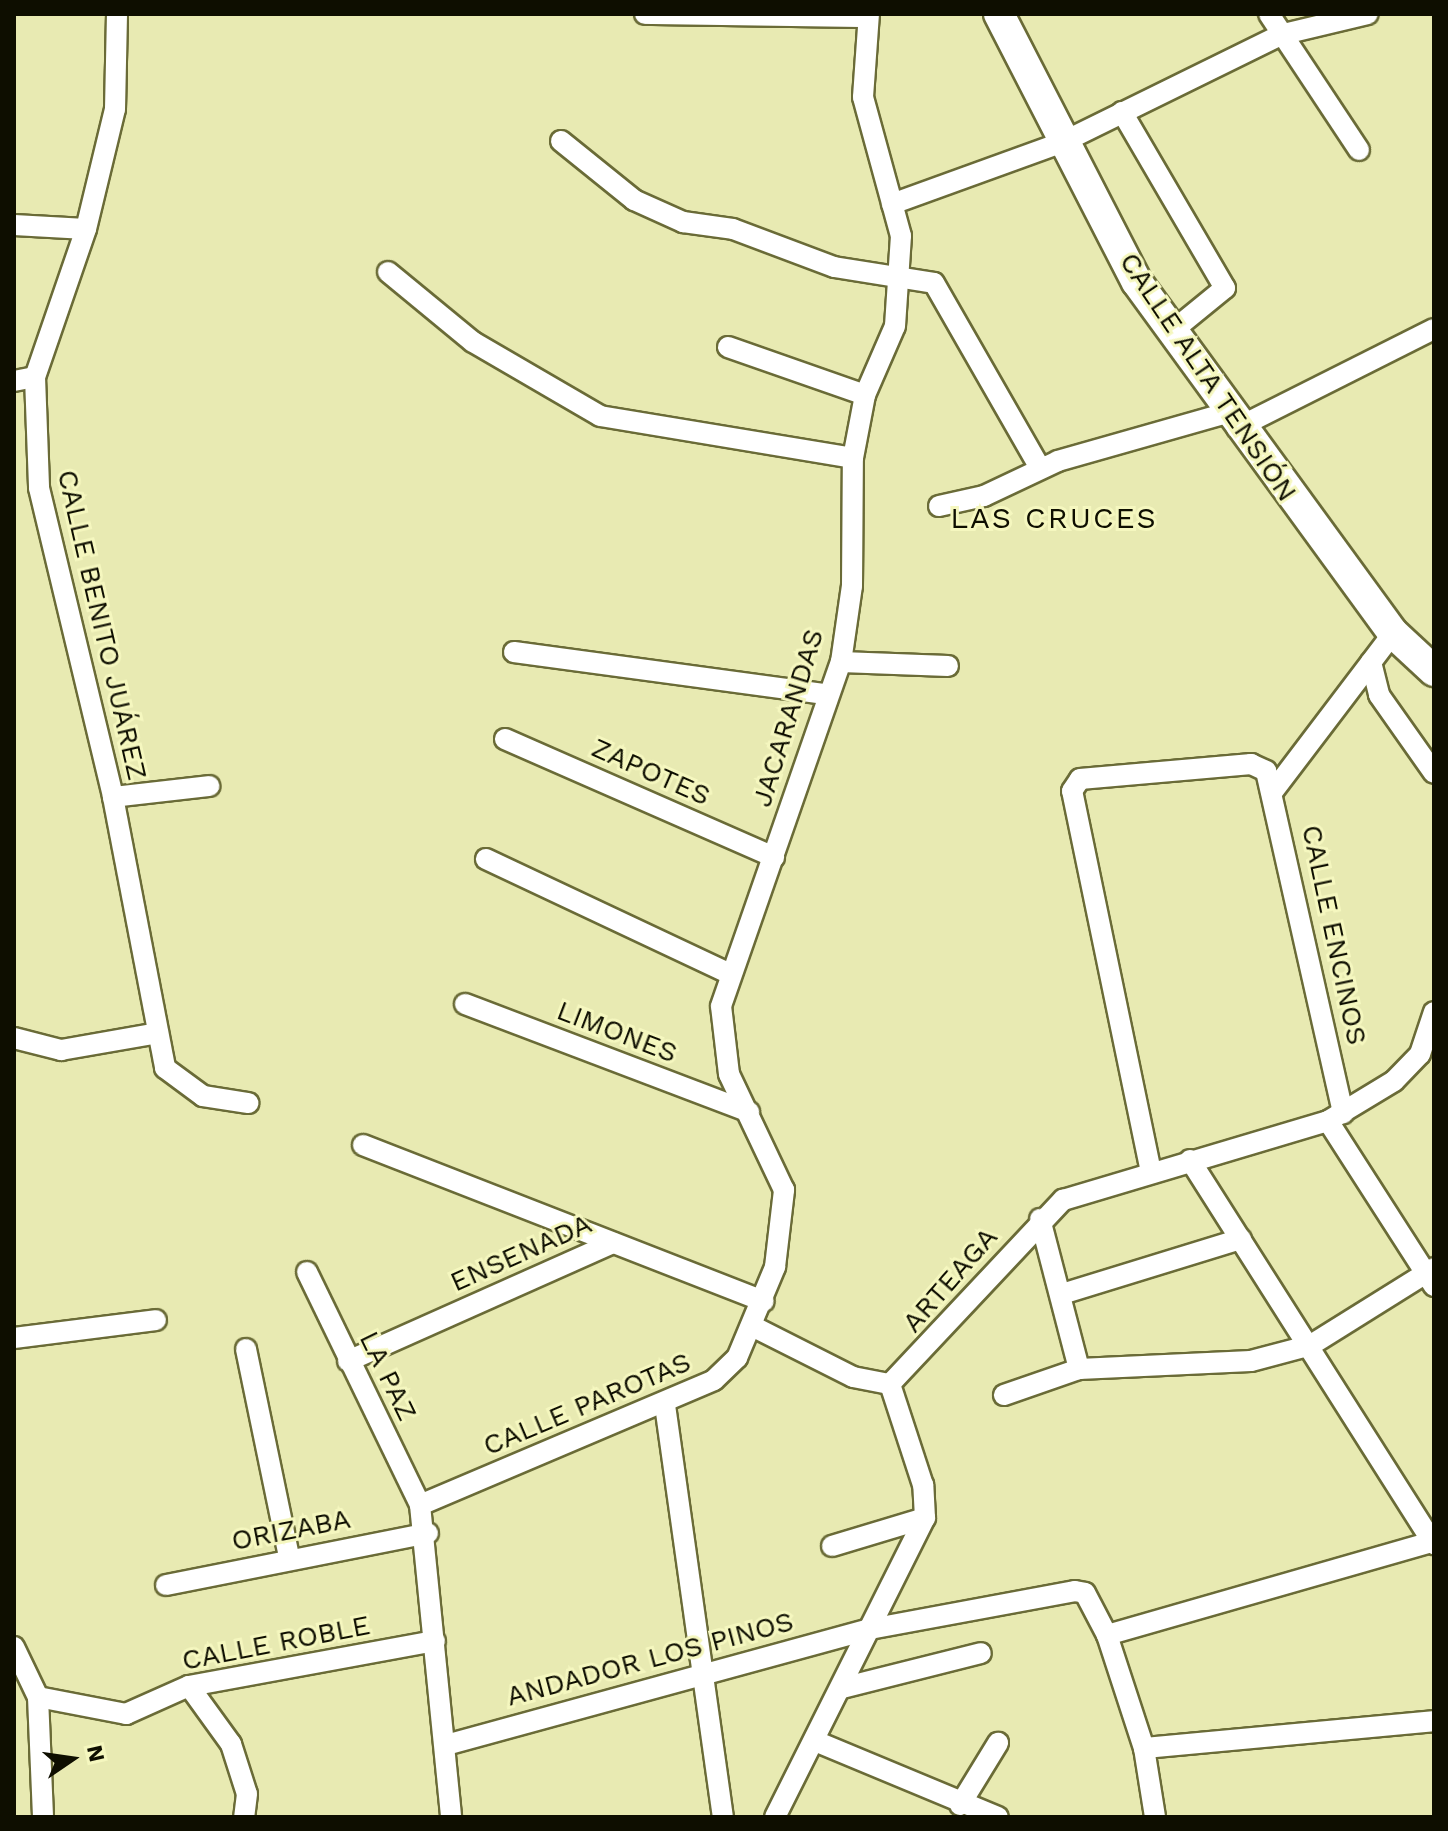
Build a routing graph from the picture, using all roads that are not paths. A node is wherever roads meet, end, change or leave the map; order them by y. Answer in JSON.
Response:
{"nodes":[{"id":1,"x":117,"y":14,"type":"edge"},
{"id":2,"x":645,"y":14,"type":"edge"},
{"id":3,"x":999,"y":14,"type":"edge"},
{"id":4,"x":1269,"y":14,"type":"edge"},
{"id":5,"x":1368,"y":14,"type":"edge"},
{"id":6,"x":868,"y":16,"type":"edge"},
{"id":7,"x":1280,"y":35,"type":"junction"},
{"id":8,"x":1122,"y":112,"type":"junction"},
{"id":9,"x":561,"y":141,"type":"dead end"},
{"id":10,"x":1063,"y":142,"type":"junction"},
{"id":11,"x":1359,"y":150,"type":"dead end"},
{"id":12,"x":892,"y":204,"type":"junction"},
{"id":13,"x":14,"y":225,"type":"edge"},
{"id":14,"x":86,"y":229,"type":"junction"},
{"id":15,"x":388,"y":272,"type":"dead end"},
{"id":16,"x":902,"y":275,"type":"junction"},
{"id":17,"x":1434,"y":329,"type":"edge"},
{"id":18,"x":1171,"y":332,"type":"junction"},
{"id":19,"x":728,"y":347,"type":"dead end"},
{"id":20,"x":35,"y":377,"type":"junction"},
{"id":21,"x":14,"y":381,"type":"edge"},
{"id":22,"x":865,"y":395,"type":"junction"},
{"id":23,"x":1232,"y":420,"type":"junction"},
{"id":24,"x":853,"y":458,"type":"junction"},
{"id":25,"x":1040,"y":468,"type":"junction"},
{"id":26,"x":939,"y":506,"type":"dead end"},
{"id":27,"x":1393,"y":633,"type":"junction"},
{"id":28,"x":514,"y":652,"type":"dead end"},
{"id":29,"x":841,"y":662,"type":"junction"},
{"id":30,"x":1371,"y":662,"type":"junction"},
{"id":31,"x":948,"y":666,"type":"dead end"},
{"id":32,"x":1434,"y":671,"type":"edge"},
{"id":33,"x":825,"y":694,"type":"junction"},
{"id":34,"x":505,"y":739,"type":"dead end"},
{"id":35,"x":1434,"y":773,"type":"edge"},
{"id":36,"x":1270,"y":780,"type":"junction"},
{"id":37,"x":209,"y":786,"type":"dead end"},
{"id":38,"x":113,"y":797,"type":"junction"},
{"id":39,"x":774,"y":857,"type":"junction"},
{"id":40,"x":486,"y":859,"type":"dead end"},
{"id":41,"x":730,"y":974,"type":"junction"},
{"id":42,"x":465,"y":1004,"type":"dead end"},
{"id":43,"x":1434,"y":1012,"type":"edge"},
{"id":44,"x":158,"y":1033,"type":"junction"},
{"id":45,"x":14,"y":1038,"type":"edge"},
{"id":46,"x":1427,"y":1057,"type":"edge"},
{"id":47,"x":248,"y":1103,"type":"dead end"},
{"id":48,"x":749,"y":1112,"type":"junction"},
{"id":49,"x":1336,"y":1117,"type":"junction"},
{"id":50,"x":363,"y":1145,"type":"dead end"},
{"id":51,"x":1190,"y":1160,"type":"junction"},
{"id":52,"x":1151,"y":1172,"type":"junction"},
{"id":53,"x":1040,"y":1219,"type":"junction"},
{"id":54,"x":1241,"y":1239,"type":"junction"},
{"id":55,"x":613,"y":1243,"type":"junction"},
{"id":56,"x":307,"y":1272,"type":"dead end"},
{"id":57,"x":1431,"y":1276,"type":"edge"},
{"id":58,"x":1065,"y":1293,"type":"junction"},
{"id":59,"x":764,"y":1301,"type":"junction"},
{"id":60,"x":156,"y":1320,"type":"dead end"},
{"id":61,"x":752,"y":1326,"type":"junction"},
{"id":62,"x":14,"y":1338,"type":"edge"},
{"id":63,"x":1311,"y":1345,"type":"junction"},
{"id":64,"x":246,"y":1349,"type":"dead end"},
{"id":65,"x":348,"y":1361,"type":"junction"},
{"id":66,"x":1079,"y":1369,"type":"junction"},
{"id":67,"x":890,"y":1384,"type":"junction"},
{"id":68,"x":1004,"y":1395,"type":"dead end"},
{"id":69,"x":665,"y":1405,"type":"junction"},
{"id":70,"x":420,"y":1505,"type":"junction"},
{"id":71,"x":925,"y":1518,"type":"junction"},
{"id":72,"x":428,"y":1533,"type":"junction"},
{"id":73,"x":1433,"y":1543,"type":"edge"},
{"id":74,"x":832,"y":1546,"type":"dead end"},
{"id":75,"x":289,"y":1557,"type":"junction"},
{"id":76,"x":166,"y":1585,"type":"dead end"},
{"id":77,"x":870,"y":1629,"type":"junction"},
{"id":78,"x":1107,"y":1635,"type":"junction"},
{"id":79,"x":435,"y":1641,"type":"junction"},
{"id":80,"x":14,"y":1647,"type":"edge"},
{"id":81,"x":981,"y":1653,"type":"dead end"},
{"id":82,"x":707,"y":1669,"type":"junction"},
{"id":83,"x":189,"y":1686,"type":"junction"},
{"id":84,"x":842,"y":1688,"type":"junction"},
{"id":85,"x":38,"y":1697,"type":"junction"},
{"id":86,"x":1434,"y":1721,"type":"edge"},
{"id":87,"x":815,"y":1741,"type":"junction"},
{"id":88,"x":998,"y":1743,"type":"dead end"},
{"id":89,"x":446,"y":1745,"type":"junction"},
{"id":90,"x":1144,"y":1748,"type":"junction"},
{"id":91,"x":960,"y":1805,"type":"junction"},
{"id":92,"x":933,"y":1807,"type":"edge"},
{"id":93,"x":43,"y":1817,"type":"edge"},
{"id":94,"x":244,"y":1817,"type":"edge"},
{"id":95,"x":451,"y":1817,"type":"edge"},
{"id":96,"x":723,"y":1817,"type":"edge"},
{"id":97,"x":775,"y":1817,"type":"edge"},
{"id":98,"x":998,"y":1817,"type":"edge"},
{"id":99,"x":1155,"y":1817,"type":"edge"}],
"edges":[{"from":1,"to":14,"type":"street","name":"CALLE BENITO JUÁREZ"},
{"from":2,"to":6,"type":"street"},
{"from":3,"to":10,"type":"main road","name":"CALLE ALTA TENSIÓN"},
{"from":4,"to":7,"type":"street"},
{"from":5,"to":7,"type":"street"},
{"from":6,"to":12,"type":"street","name":"JACARANDAS"},
{"from":7,"to":8,"type":"street"},
{"from":7,"to":11,"type":"street"},
{"from":8,"to":10,"type":"street"},
{"from":8,"to":18,"type":"street"},
{"from":9,"to":16,"type":"street"},
{"from":10,"to":12,"type":"street"},
{"from":10,"to":18,"type":"main road","name":"CALLE ALTA TENSIÓN"},
{"from":12,"to":16,"type":"street","name":"JACARANDAS"},
{"from":13,"to":14,"type":"street"},
{"from":14,"to":20,"type":"street","name":"CALLE BENITO JUÁREZ"},
{"from":15,"to":24,"type":"street"},
{"from":16,"to":22,"type":"street","name":"JACARANDAS"},
{"from":16,"to":25,"type":"street"},
{"from":17,"to":23,"type":"street"},
{"from":18,"to":23,"type":"main road","name":"CALLE ALTA TENSIÓN"},
{"from":19,"to":22,"type":"street"},
{"from":20,"to":21,"type":"street"},
{"from":20,"to":38,"type":"street","name":"CALLE BENITO JUÁREZ"},
{"from":22,"to":24,"type":"street","name":"JACARANDAS"},
{"from":23,"to":25,"type":"street"},
{"from":23,"to":27,"type":"main road","name":"CALLE ALTA TENSIÓN"},
{"from":24,"to":29,"type":"street","name":"JACARANDAS"},
{"from":25,"to":26,"type":"street"},
{"from":27,"to":30,"type":"street"},
{"from":27,"to":32,"type":"main road","name":"CALLE ALTA TENSIÓN"},
{"from":28,"to":33,"type":"street"},
{"from":29,"to":31,"type":"street"},
{"from":29,"to":33,"type":"street","name":"JACARANDAS"},
{"from":30,"to":35,"type":"street"},
{"from":30,"to":36,"type":"street"},
{"from":33,"to":39,"type":"street","name":"JACARANDAS"},
{"from":34,"to":39,"type":"street","name":"ZAPOTES"},
{"from":36,"to":49,"type":"street","name":"CALLE ENCINOS"},
{"from":36,"to":52,"type":"street"},
{"from":37,"to":38,"type":"street"},
{"from":38,"to":44,"type":"street","name":"CALLE BENITO JUÁREZ"},
{"from":39,"to":41,"type":"street","name":"JACARANDAS"},
{"from":40,"to":41,"type":"street"},
{"from":41,"to":48,"type":"street","name":"JACARANDAS"},
{"from":42,"to":48,"type":"street","name":"LIMONES"},
{"from":43,"to":46,"type":"street"},
{"from":44,"to":45,"type":"street"},
{"from":44,"to":47,"type":"street","name":"CALLE BENITO JUÁREZ"},
{"from":46,"to":49,"type":"street"},
{"from":48,"to":59,"type":"street","name":"JACARANDAS"},
{"from":49,"to":51,"type":"street","name":"ARTEAGA"},
{"from":49,"to":57,"type":"street"},
{"from":50,"to":55,"type":"street"},
{"from":51,"to":52,"type":"street","name":"ARTEAGA"},
{"from":51,"to":54,"type":"street"},
{"from":52,"to":53,"type":"street","name":"ARTEAGA"},
{"from":53,"to":58,"type":"street"},
{"from":53,"to":67,"type":"street","name":"ARTEAGA"},
{"from":54,"to":58,"type":"street"},
{"from":54,"to":63,"type":"street"},
{"from":55,"to":59,"type":"street","name":"ENSENADA"},
{"from":55,"to":65,"type":"street","name":"ENSENADA"},
{"from":56,"to":65,"type":"street","name":"LA PAZ"},
{"from":57,"to":63,"type":"street"},
{"from":58,"to":66,"type":"street"},
{"from":59,"to":61,"type":"street","name":"JACARANDAS"},
{"from":60,"to":62,"type":"street"},
{"from":61,"to":67,"type":"street"},
{"from":61,"to":69,"type":"street","name":"CALLE PAROTAS"},
{"from":63,"to":66,"type":"street"},
{"from":63,"to":73,"type":"street"},
{"from":64,"to":75,"type":"street"},
{"from":65,"to":70,"type":"street","name":"LA PAZ"},
{"from":66,"to":68,"type":"street"},
{"from":67,"to":71,"type":"street"},
{"from":69,"to":70,"type":"street","name":"CALLE PAROTAS"},
{"from":69,"to":82,"type":"street"},
{"from":70,"to":72,"type":"street"},
{"from":71,"to":74,"type":"street"},
{"from":71,"to":77,"type":"street"},
{"from":72,"to":75,"type":"street","name":"ORIZABA"},
{"from":72,"to":79,"type":"street"},
{"from":73,"to":78,"type":"street"},
{"from":75,"to":76,"type":"street","name":"ORIZABA"},
{"from":77,"to":78,"type":"street","name":"ANDADOR LOS PINOS"},
{"from":77,"to":82,"type":"street","name":"ANDADOR LOS PINOS"},
{"from":77,"to":84,"type":"street"},
{"from":78,"to":90,"type":"street"},
{"from":79,"to":83,"type":"street","name":"CALLE ROBLE"},
{"from":79,"to":89,"type":"street"},
{"from":80,"to":85,"type":"street"},
{"from":81,"to":84,"type":"street"},
{"from":82,"to":89,"type":"street","name":"ANDADOR LOS PINOS"},
{"from":82,"to":96,"type":"street"},
{"from":83,"to":85,"type":"street","name":"CALLE ROBLE"},
{"from":83,"to":94,"type":"street"},
{"from":84,"to":87,"type":"street"},
{"from":85,"to":93,"type":"street"},
{"from":86,"to":90,"type":"street"},
{"from":87,"to":92,"type":"street"},
{"from":87,"to":97,"type":"street"},
{"from":88,"to":91,"type":"street"},
{"from":89,"to":95,"type":"street"},
{"from":90,"to":99,"type":"street"},
{"from":91,"to":92,"type":"street"},
{"from":91,"to":98,"type":"street"}]}
